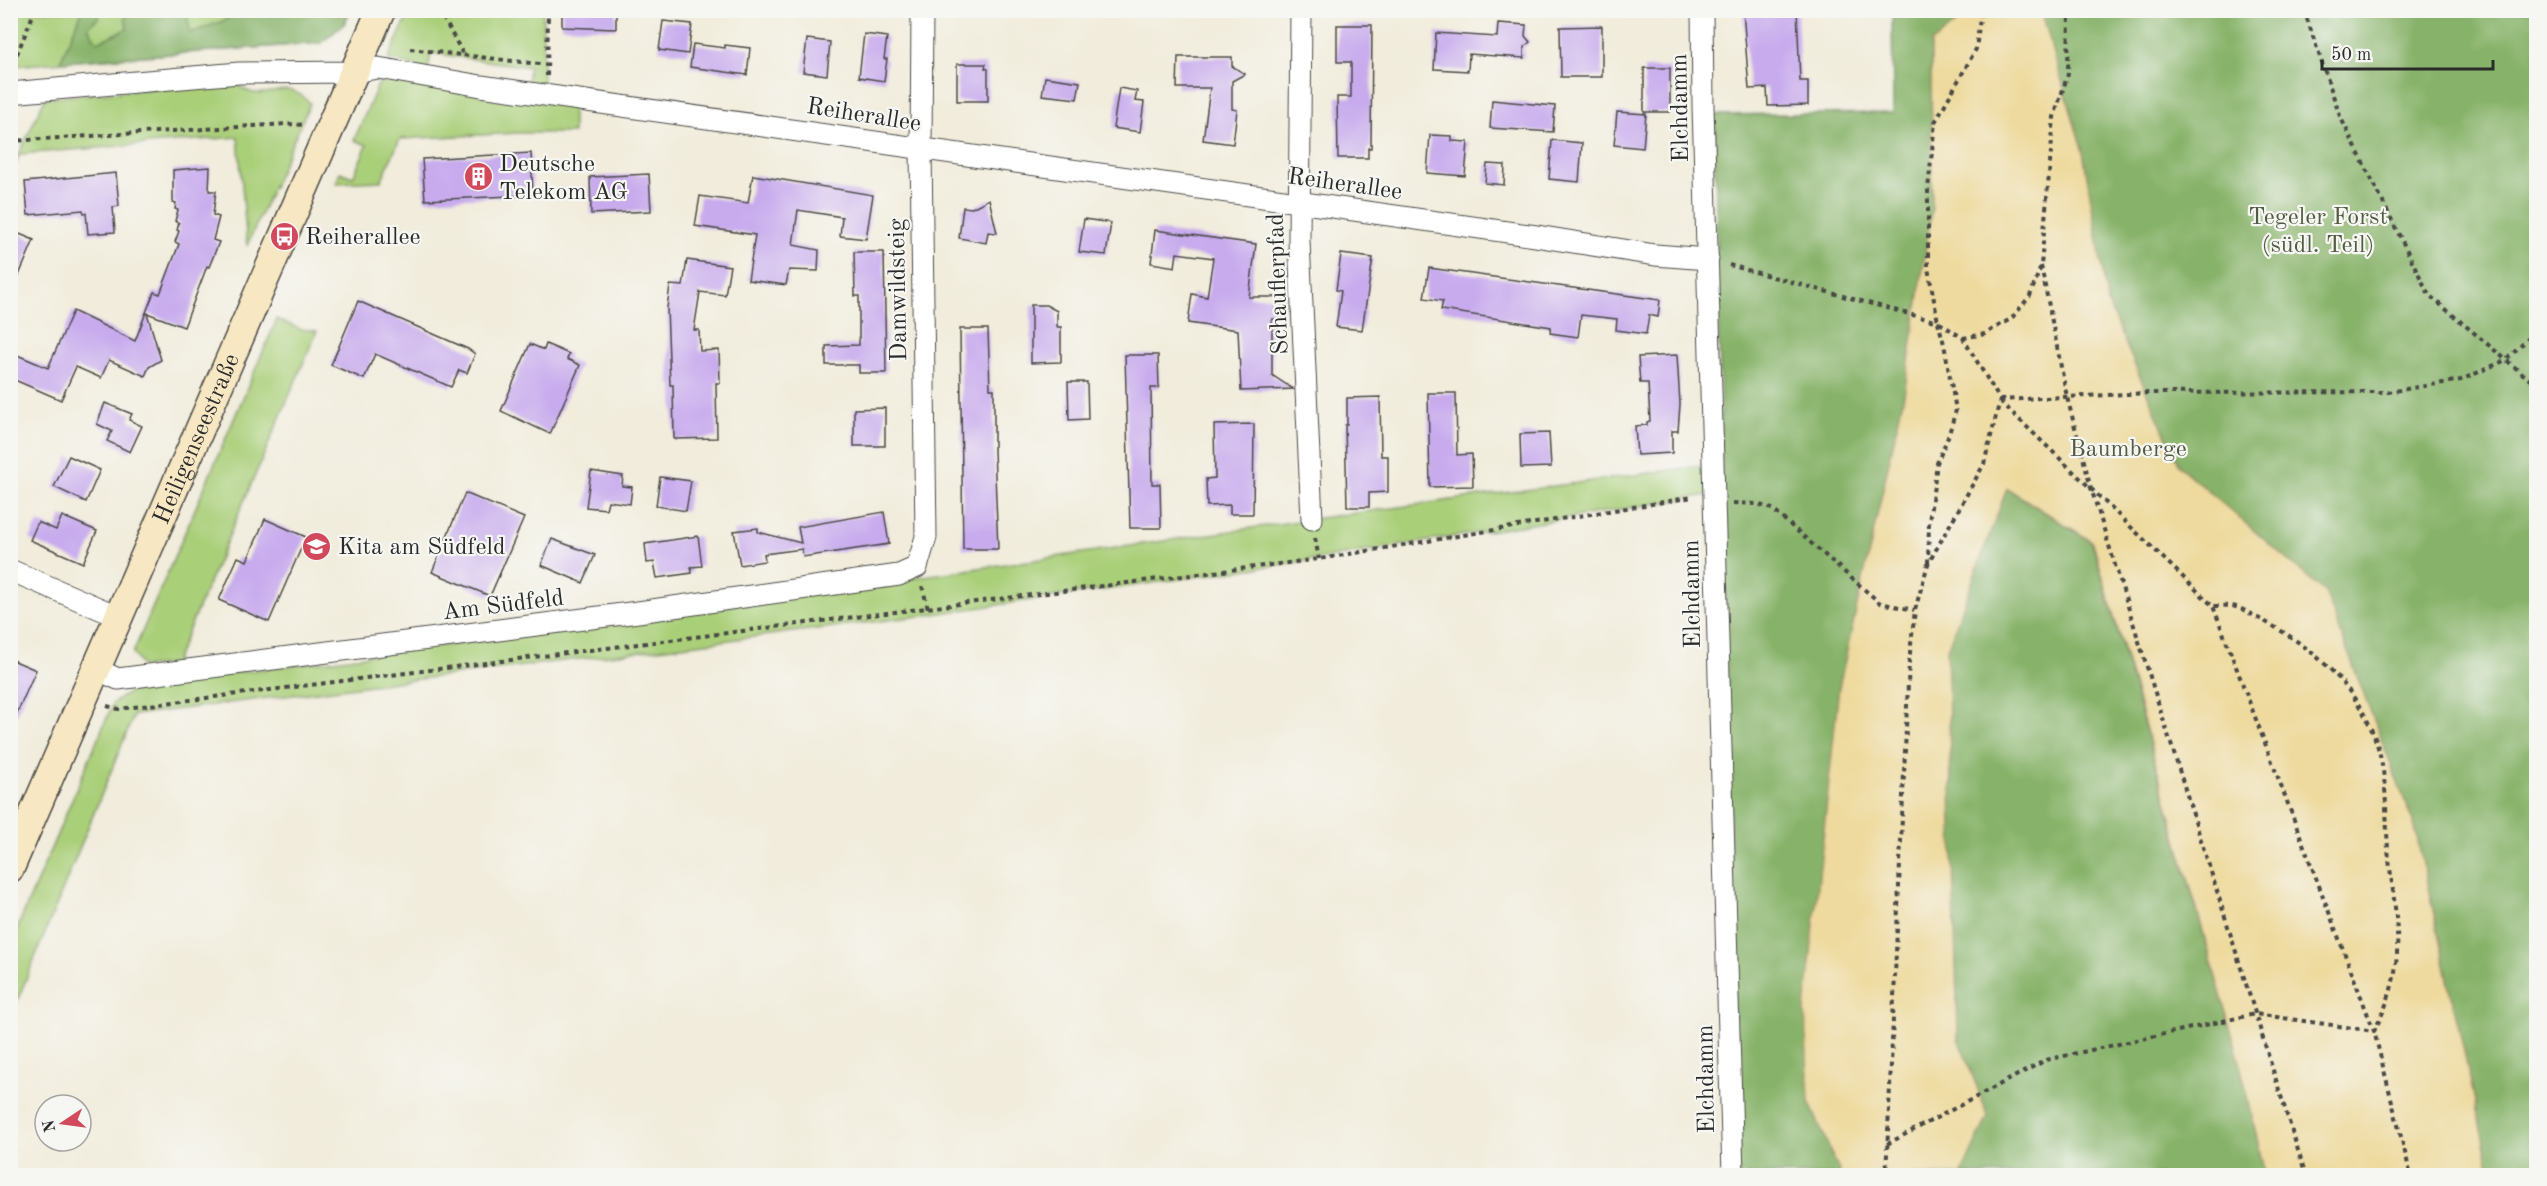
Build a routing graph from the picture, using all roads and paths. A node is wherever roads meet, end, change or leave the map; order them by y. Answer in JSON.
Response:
{"nodes":[{"id":1,"x":35,"y":10,"type":"edge"},
{"id":2,"x":381,"y":10,"type":"edge"},
{"id":3,"x":439,"y":10,"type":"edge"},
{"id":4,"x":548,"y":10,"type":"edge"},
{"id":5,"x":922,"y":10,"type":"edge"},
{"id":6,"x":1301,"y":10,"type":"edge"},
{"id":7,"x":1702,"y":10,"type":"edge"},
{"id":8,"x":1982,"y":10,"type":"edge"},
{"id":9,"x":2069,"y":10,"type":"edge"},
{"id":10,"x":2304,"y":10,"type":"edge"},
{"id":11,"x":401,"y":48,"type":"dead end"},
{"id":12,"x":464,"y":55,"type":"junction"},
{"id":13,"x":548,"y":66,"type":"junction"},
{"id":14,"x":10,"y":71,"type":"edge"},
{"id":15,"x":354,"y":72,"type":"junction"},
{"id":16,"x":10,"y":93,"type":"edge"},
{"id":17,"x":546,"y":94,"type":"junction"},
{"id":18,"x":305,"y":126,"type":"dead end"},
{"id":19,"x":10,"y":141,"type":"edge"},
{"id":20,"x":921,"y":149,"type":"junction"},
{"id":21,"x":1299,"y":202,"type":"junction"},
{"id":22,"x":1708,"y":259,"type":"junction"},
{"id":23,"x":2041,"y":266,"type":"junction"},
{"id":24,"x":1938,"y":322,"type":"junction"},
{"id":25,"x":2536,"y":331,"type":"edge"},
{"id":26,"x":1963,"y":338,"type":"junction"},
{"id":27,"x":2506,"y":360,"type":"junction"},
{"id":28,"x":2536,"y":385,"type":"edge"},
{"id":29,"x":2067,"y":397,"type":"junction"},
{"id":30,"x":2000,"y":400,"type":"junction"},
{"id":31,"x":2091,"y":488,"type":"junction"},
{"id":32,"x":1715,"y":498,"type":"junction"},
{"id":33,"x":1312,"y":519,"type":"dead end"},
{"id":34,"x":1928,"y":564,"type":"junction"},
{"id":35,"x":917,"y":567,"type":"joint"},
{"id":36,"x":10,"y":570,"type":"edge"},
{"id":37,"x":2213,"y":606,"type":"junction"},
{"id":38,"x":1915,"y":610,"type":"junction"},
{"id":39,"x":119,"y":617,"type":"junction"},
{"id":40,"x":96,"y":669,"type":"junction"},
{"id":41,"x":84,"y":698,"type":"junction"},
{"id":42,"x":10,"y":868,"type":"edge"},
{"id":43,"x":2255,"y":1014,"type":"junction"},
{"id":44,"x":2374,"y":1031,"type":"junction"},
{"id":45,"x":1886,"y":1145,"type":"junction"},
{"id":46,"x":1733,"y":1176,"type":"edge"},
{"id":47,"x":1886,"y":1176,"type":"edge"},
{"id":48,"x":2306,"y":1176,"type":"edge"},
{"id":49,"x":2411,"y":1176,"type":"edge"}],
"edges":[{"from":1,"to":14,"type":"path"},
{"from":2,"to":15,"type":"main road","name":"Heiligenseestraße"},
{"from":3,"to":12,"type":"path"},
{"from":4,"to":13,"type":"path"},
{"from":5,"to":20,"type":"street","name":"Damwildsteig"},
{"from":6,"to":21,"type":"street","name":"Schauflerpfad"},
{"from":7,"to":22,"type":"street","name":"Elchdamm"},
{"from":8,"to":24,"type":"path"},
{"from":9,"to":23,"type":"path"},
{"from":10,"to":27,"type":"path"},
{"from":11,"to":12,"type":"path"},
{"from":12,"to":13,"type":"path"},
{"from":13,"to":17,"type":"path"},
{"from":15,"to":16,"type":"street","name":"Reiherallee"},
{"from":15,"to":17,"type":"street","name":"Reiherallee"},
{"from":15,"to":39,"type":"main road","name":"Heiligenseestraße"},
{"from":17,"to":20,"type":"street","name":"Reiherallee"},
{"from":18,"to":19,"type":"path"},
{"from":20,"to":21,"type":"street","name":"Reiherallee"},
{"from":20,"to":35,"type":"street","name":"Damwildsteig"},
{"from":21,"to":22,"type":"street","name":"Reiherallee"},
{"from":21,"to":33,"type":"street","name":"Schauflerpfad"},
{"from":22,"to":24,"type":"path"},
{"from":22,"to":32,"type":"street","name":"Elchdamm"},
{"from":23,"to":26,"type":"path"},
{"from":23,"to":29,"type":"path"},
{"from":24,"to":26,"type":"path"},
{"from":24,"to":34,"type":"path"},
{"from":25,"to":27,"type":"path"},
{"from":26,"to":30,"type":"path"},
{"from":27,"to":28,"type":"path"},
{"from":27,"to":29,"type":"path"},
{"from":29,"to":30,"type":"path"},
{"from":29,"to":31,"type":"path"},
{"from":30,"to":31,"type":"path"},
{"from":30,"to":34,"type":"path"},
{"from":31,"to":37,"type":"path"},
{"from":31,"to":43,"type":"path"},
{"from":32,"to":38,"type":"path"},
{"from":32,"to":41,"type":"path"},
{"from":32,"to":46,"type":"street","name":"Elchdamm"},
{"from":34,"to":38,"type":"path"},
{"from":35,"to":40,"type":"street","name":"Am Südfeld"},
{"from":36,"to":39,"type":"street"},
{"from":37,"to":44,"type":"path"},
{"from":37,"to":44,"type":"path"},
{"from":38,"to":45,"type":"path"},
{"from":39,"to":40,"type":"main road","name":"Heiligenseestraße"},
{"from":40,"to":41,"type":"main road","name":"Heiligenseestraße"},
{"from":41,"to":42,"type":"main road","name":"Heiligenseestraße"},
{"from":43,"to":44,"type":"path"},
{"from":43,"to":45,"type":"path"},
{"from":43,"to":48,"type":"path"},
{"from":44,"to":49,"type":"path"},
{"from":45,"to":47,"type":"path"}]}
